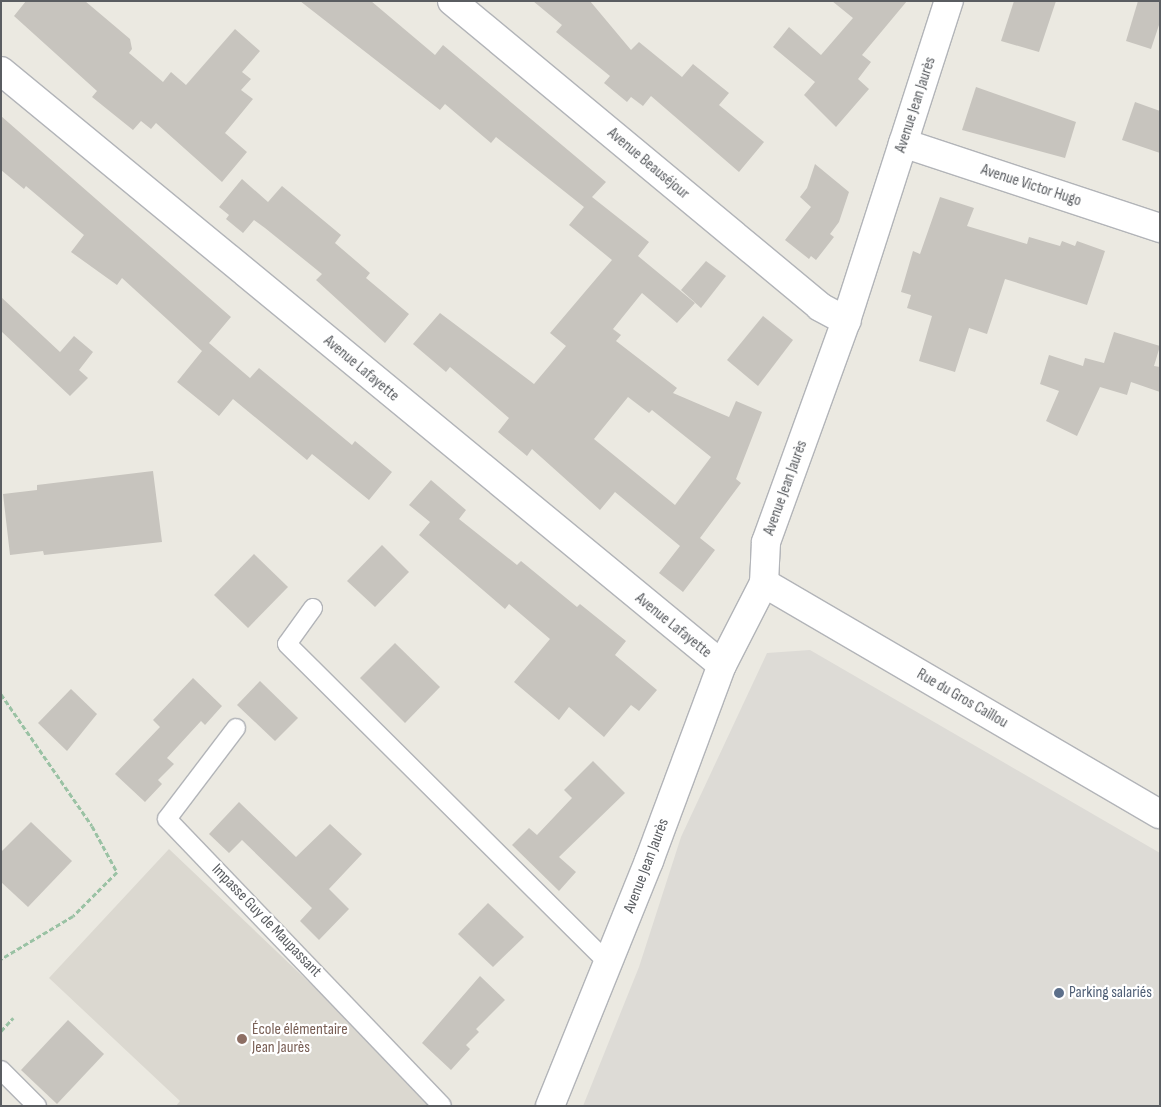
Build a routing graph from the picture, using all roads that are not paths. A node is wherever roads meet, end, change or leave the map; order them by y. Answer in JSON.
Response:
{"nodes":[{"id":1,"x":452,"y":1,"type":"edge"},
{"id":2,"x":949,"y":1,"type":"edge"},
{"id":3,"x":1,"y":71,"type":"edge"},
{"id":4,"x":903,"y":143,"type":"junction"},
{"id":5,"x":1160,"y":228,"type":"edge"},
{"id":6,"x":846,"y":321,"type":"junction"},
{"id":7,"x":764,"y":583,"type":"junction"},
{"id":8,"x":313,"y":608,"type":"dead end"},
{"id":9,"x":722,"y":665,"type":"junction"},
{"id":10,"x":236,"y":728,"type":"dead end"},
{"id":11,"x":1160,"y":814,"type":"edge"},
{"id":12,"x":609,"y":964,"type":"junction"},
{"id":13,"x":1,"y":1070,"type":"edge"},
{"id":14,"x":37,"y":1106,"type":"edge"},
{"id":15,"x":442,"y":1106,"type":"edge"},
{"id":16,"x":550,"y":1106,"type":"edge"}],
"edges":[{"from":1,"to":6,"type":"street","name":"Avenue Beauséjour"},
{"from":2,"to":4,"type":"street","name":"Avenue Jean Jaurès"},
{"from":3,"to":9,"type":"street","name":"Avenue Lafayette"},
{"from":4,"to":5,"type":"street","name":"Avenue Victor Hugo"},
{"from":4,"to":6,"type":"street","name":"Avenue Jean Jaurès"},
{"from":6,"to":7,"type":"street","name":"Avenue Jean Jaurès"},
{"from":7,"to":9,"type":"street","name":"Avenue Jean Jaurès"},
{"from":7,"to":11,"type":"street","name":"Rue du Gros Caillou"},
{"from":8,"to":12,"type":"lane"},
{"from":9,"to":12,"type":"street","name":"Avenue Jean Jaurès"},
{"from":10,"to":15,"type":"lane","name":"Impasse Guy de Maupassant"},
{"from":12,"to":16,"type":"street","name":"Avenue Jean Jaurès"},
{"from":13,"to":14,"type":"lane"}]}
